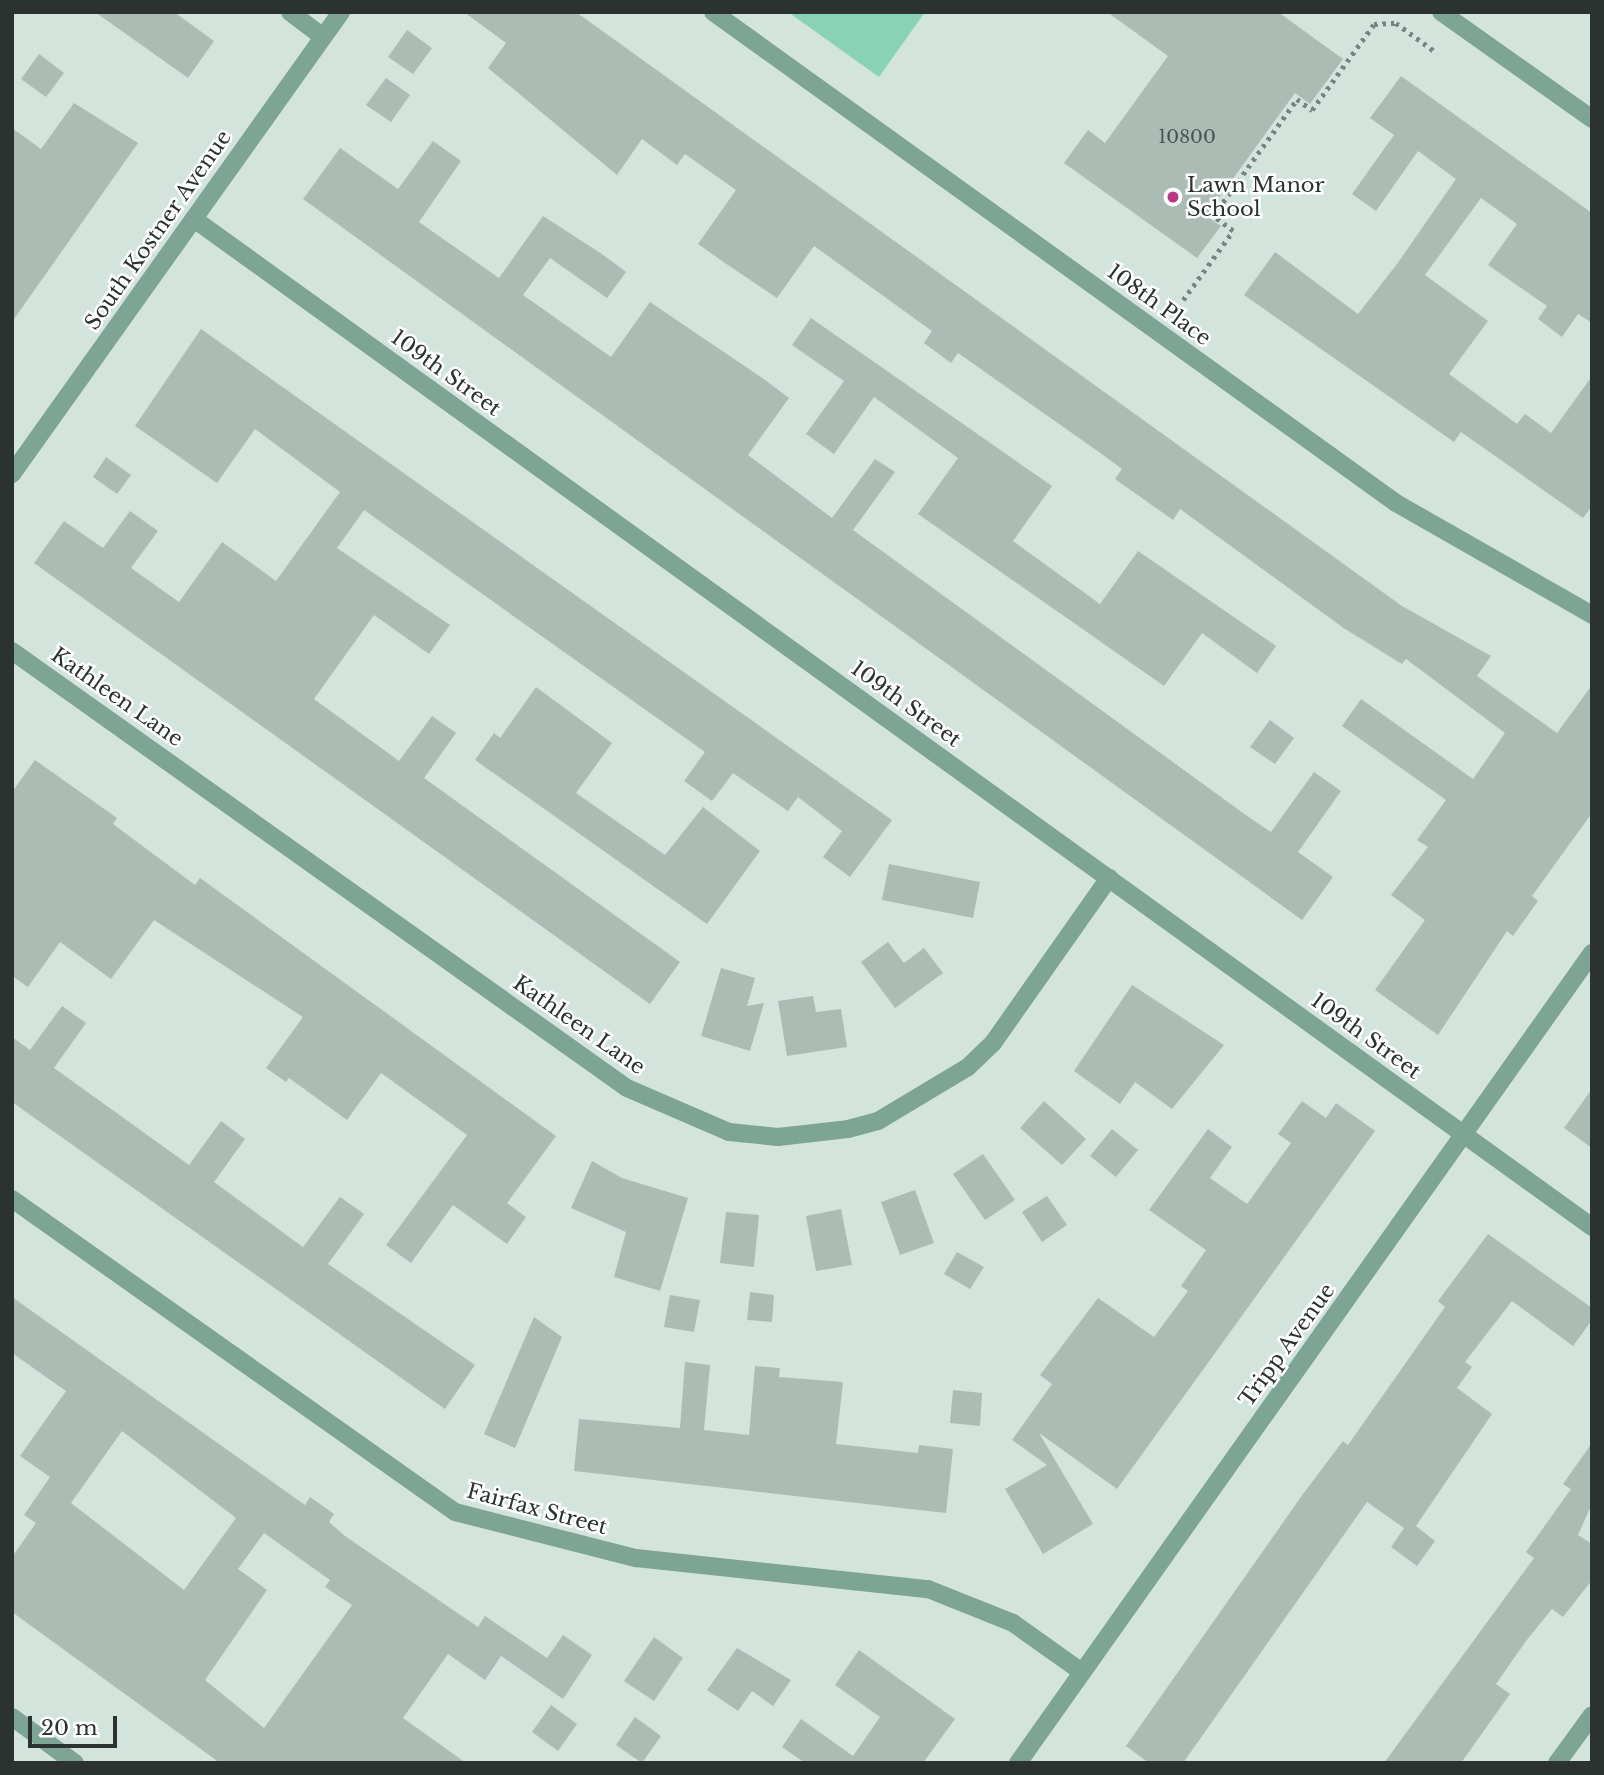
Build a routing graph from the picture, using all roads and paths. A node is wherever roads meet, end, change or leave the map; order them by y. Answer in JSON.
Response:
{"nodes":[{"id":1,"x":290,"y":12,"type":"edge"},
{"id":2,"x":341,"y":12,"type":"edge"},
{"id":3,"x":713,"y":12,"type":"edge"},
{"id":4,"x":1441,"y":12,"type":"edge"},
{"id":5,"x":323,"y":37,"type":"junction"},
{"id":6,"x":1437,"y":53,"type":"dead end"},
{"id":7,"x":1592,"y":120,"type":"edge"},
{"id":8,"x":194,"y":219,"type":"junction"},
{"id":9,"x":1183,"y":300,"type":"dead end"},
{"id":10,"x":12,"y":474,"type":"edge"},
{"id":11,"x":1592,"y":615,"type":"edge"},
{"id":12,"x":12,"y":651,"type":"edge"},
{"id":13,"x":1109,"y":878,"type":"junction"},
{"id":14,"x":1592,"y":953,"type":"edge"},
{"id":15,"x":1465,"y":1135,"type":"junction"},
{"id":16,"x":12,"y":1199,"type":"edge"},
{"id":17,"x":1592,"y":1227,"type":"edge"},
{"id":18,"x":1082,"y":1672,"type":"junction"},
{"id":19,"x":1592,"y":1715,"type":"edge"},
{"id":20,"x":12,"y":1717,"type":"edge"},
{"id":21,"x":75,"y":1763,"type":"edge"},
{"id":22,"x":1018,"y":1763,"type":"edge"},
{"id":23,"x":1557,"y":1763,"type":"edge"}],
"edges":[{"from":1,"to":5,"type":"street"},
{"from":2,"to":5,"type":"street","name":"South Kostner Avenue"},
{"from":3,"to":11,"type":"street","name":"108th Place"},
{"from":4,"to":7,"type":"street"},
{"from":5,"to":8,"type":"street","name":"South Kostner Avenue"},
{"from":6,"to":9,"type":"path"},
{"from":8,"to":10,"type":"street","name":"South Kostner Avenue"},
{"from":8,"to":13,"type":"street","name":"109th Street"},
{"from":12,"to":13,"type":"street","name":"Kathleen Lane"},
{"from":13,"to":15,"type":"street","name":"109th Street"},
{"from":14,"to":15,"type":"street","name":"Tripp Avenue"},
{"from":15,"to":17,"type":"street","name":"109th Street"},
{"from":15,"to":18,"type":"street","name":"Tripp Avenue"},
{"from":16,"to":18,"type":"street","name":"Fairfax Street"},
{"from":18,"to":22,"type":"street","name":"Tripp Avenue"},
{"from":19,"to":23,"type":"street"},
{"from":20,"to":21,"type":"street"}]}
